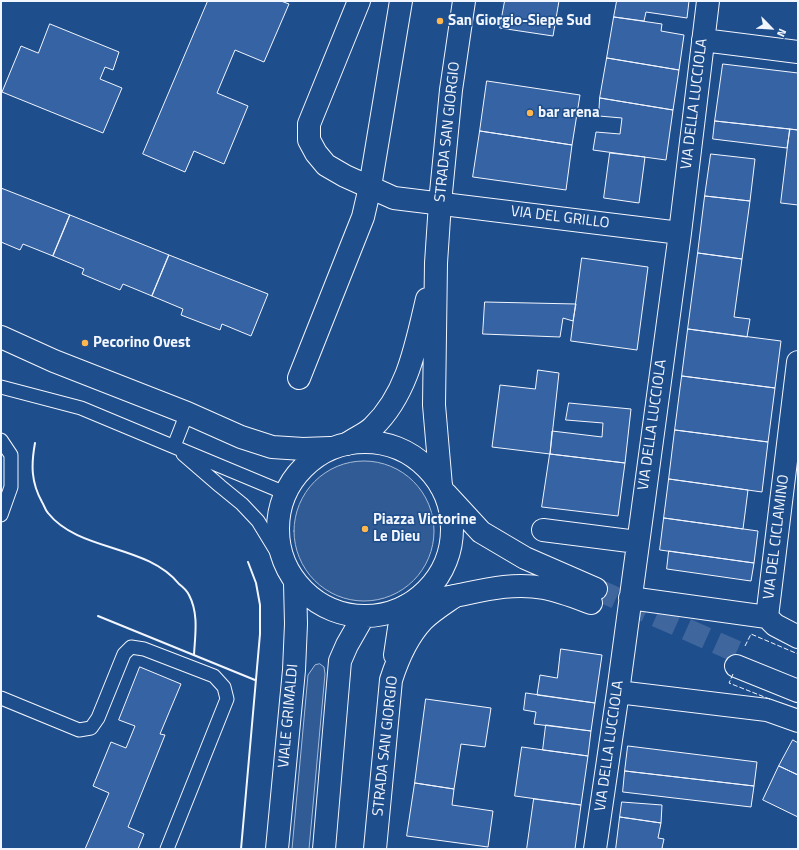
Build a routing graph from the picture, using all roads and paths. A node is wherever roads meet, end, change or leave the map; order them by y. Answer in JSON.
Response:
{"nodes":[{"id":1,"x":359,"y":1,"type":"edge"},
{"id":2,"x":401,"y":1,"type":"edge"},
{"id":3,"x":464,"y":1,"type":"edge"},
{"id":4,"x":708,"y":1,"type":"edge"},
{"id":5,"x":703,"y":40,"type":"junction"},
{"id":6,"x":798,"y":52,"type":"edge"},
{"id":7,"x":370,"y":187,"type":"junction"},
{"id":8,"x":440,"y":203,"type":"junction"},
{"id":9,"x":680,"y":233,"type":"junction"},
{"id":10,"x":436,"y":263,"type":"junction"},
{"id":11,"x":1,"y":337,"type":"edge"},
{"id":12,"x":798,"y":362,"type":"edge"},
{"id":13,"x":299,"y":378,"type":"dead end"},
{"id":14,"x":1,"y":387,"type":"edge"},
{"id":15,"x":187,"y":413,"type":"junction"},
{"id":16,"x":1,"y":440,"type":"edge"},
{"id":17,"x":174,"y":446,"type":"junction"},
{"id":18,"x":340,"y":446,"type":"junction"},
{"id":19,"x":272,"y":447,"type":"junction"},
{"id":20,"x":298,"y":473,"type":"junction"},
{"id":21,"x":442,"y":489,"type":"junction"},
{"id":22,"x":286,"y":493,"type":"junction"},
{"id":23,"x":1,"y":515,"type":"edge"},
{"id":24,"x":543,"y":530,"type":"dead end"},
{"id":25,"x":638,"y":542,"type":"junction"},
{"id":26,"x":283,"y":562,"type":"junction"},
{"id":27,"x":295,"y":583,"type":"junction"},
{"id":28,"x":455,"y":596,"type":"junction"},
{"id":29,"x":630,"y":598,"type":"junction"},
{"id":30,"x":409,"y":605,"type":"junction"},
{"id":31,"x":363,"y":617,"type":"junction"},
{"id":32,"x":767,"y":617,"type":"junction"},
{"id":33,"x":798,"y":637,"type":"edge"},
{"id":34,"x":798,"y":676,"type":"edge"},
{"id":35,"x":391,"y":680,"type":"junction"},
{"id":36,"x":798,"y":691,"type":"edge"},
{"id":37,"x":618,"y":692,"type":"junction"},
{"id":38,"x":1,"y":698,"type":"edge"},
{"id":39,"x":798,"y":721,"type":"edge"},
{"id":40,"x":167,"y":849,"type":"edge"},
{"id":41,"x":277,"y":849,"type":"edge"},
{"id":42,"x":324,"y":849,"type":"edge"},
{"id":43,"x":374,"y":849,"type":"edge"},
{"id":44,"x":595,"y":849,"type":"edge"}],
"edges":[{"from":1,"to":7,"type":"street","name":"VIA DEL GRILLO"},
{"from":2,"to":7,"type":"street"},
{"from":3,"to":8,"type":"street","name":"STRADA SAN GIORGIO"},
{"from":4,"to":5,"type":"street","name":"VIA DELLA LUCCIOLA"},
{"from":5,"to":6,"type":"street"},
{"from":5,"to":9,"type":"street","name":"VIA DELLA LUCCIOLA"},
{"from":7,"to":8,"type":"street","name":"VIA DEL GRILLO"},
{"from":7,"to":13,"type":"street"},
{"from":8,"to":9,"type":"street","name":"VIA DEL GRILLO"},
{"from":8,"to":10,"type":"street","name":"STRADA SAN GIORGIO"},
{"from":9,"to":25,"type":"street","name":"VIA DELLA LUCCIOLA"},
{"from":10,"to":18,"type":"street"},
{"from":10,"to":21,"type":"street"},
{"from":11,"to":15,"type":"street"},
{"from":12,"to":32,"type":"street","name":"VIA DEL CICLAMINO"},
{"from":14,"to":17,"type":"lane"},
{"from":15,"to":17,"type":"lane"},
{"from":15,"to":19,"type":"street"},
{"from":16,"to":23,"type":"lane"},
{"from":17,"to":22,"type":"lane"},
{"from":17,"to":26,"type":"lane"},
{"from":18,"to":19,"type":"street"},
{"from":18,"to":20,"type":"street"},
{"from":18,"to":21,"type":"street"},
{"from":19,"to":20,"type":"street"},
{"from":20,"to":22,"type":"street"},
{"from":21,"to":28,"type":"street"},
{"from":21,"to":30,"type":"street"},
{"from":22,"to":26,"type":"street"},
{"from":24,"to":25,"type":"street"},
{"from":25,"to":29,"type":"street","name":"VIA DELLA LUCCIOLA"},
{"from":26,"to":27,"type":"street"},
{"from":27,"to":31,"type":"street"},
{"from":27,"to":41,"type":"street","name":"VIALE GRIMALDI"},
{"from":28,"to":30,"type":"street"},
{"from":28,"to":35,"type":"street","name":"STRADA SAN GIORGIO"},
{"from":29,"to":32,"type":"street"},
{"from":29,"to":37,"type":"street","name":"VIA DELLA LUCCIOLA"},
{"from":30,"to":31,"type":"street"},
{"from":30,"to":35,"type":"street"},
{"from":31,"to":42,"type":"street"},
{"from":32,"to":33,"type":"street"},
{"from":34,"to":36,"type":"street"},
{"from":35,"to":43,"type":"street","name":"STRADA SAN GIORGIO"},
{"from":37,"to":39,"type":"street"},
{"from":37,"to":44,"type":"street","name":"VIA DELLA LUCCIOLA"},
{"from":38,"to":40,"type":"lane"}]}
